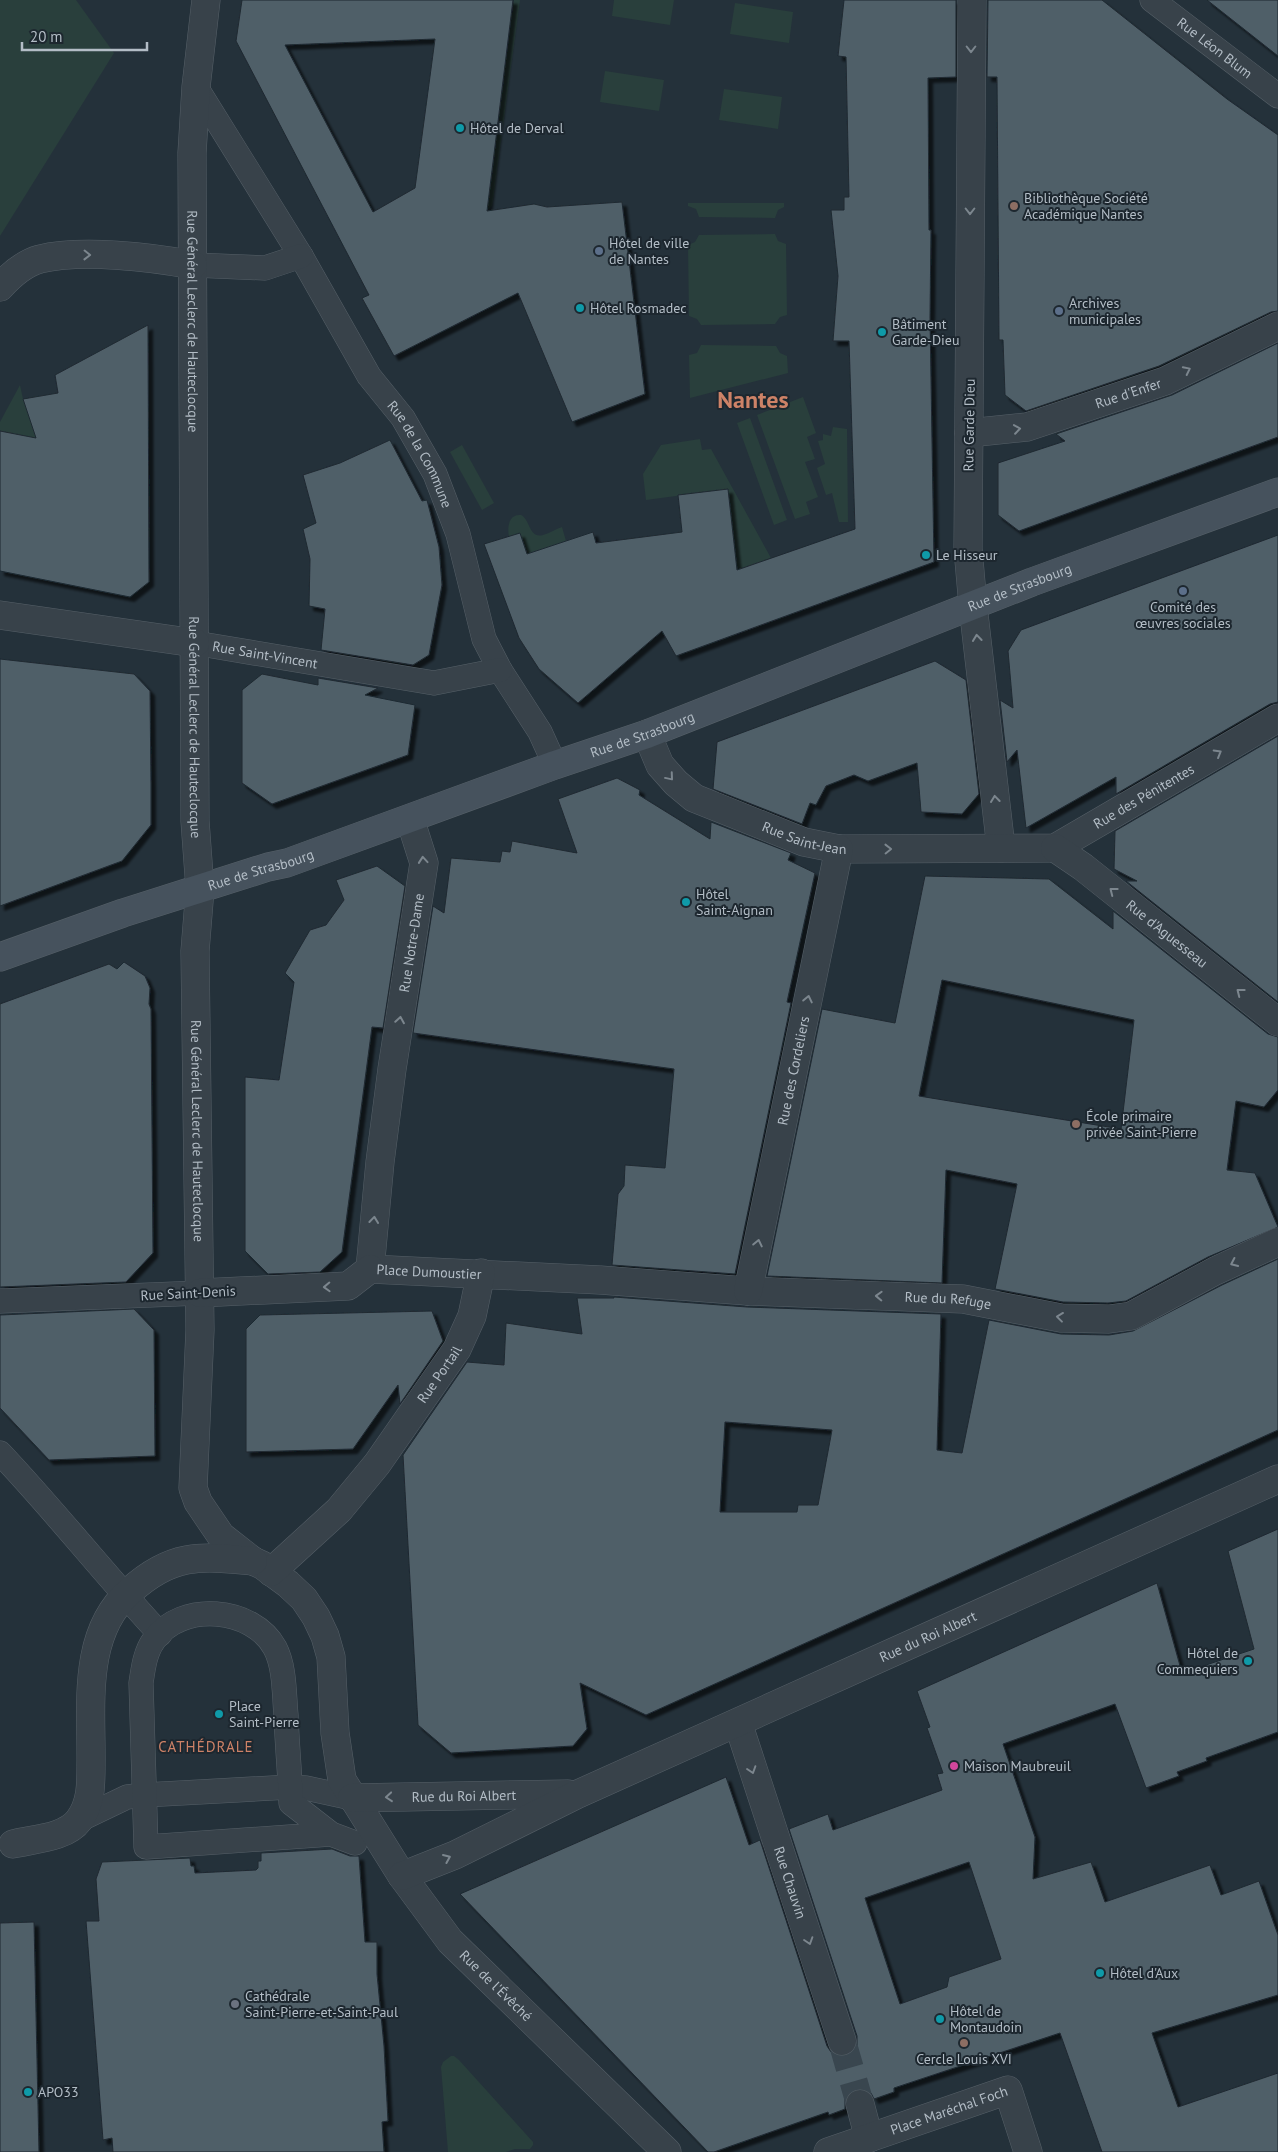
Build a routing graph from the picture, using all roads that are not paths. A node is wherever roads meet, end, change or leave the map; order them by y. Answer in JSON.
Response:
{"nodes":[{"id":1,"x":206,"y":0,"type":"edge"},
{"id":2,"x":972,"y":0,"type":"edge"},
{"id":3,"x":1152,"y":0,"type":"edge"},
{"id":4,"x":196,"y":87,"type":"junction"},
{"id":5,"x":1278,"y":96,"type":"edge"},
{"id":6,"x":301,"y":256,"type":"junction"},
{"id":7,"x":193,"y":265,"type":"junction"},
{"id":8,"x":0,"y":287,"type":"edge"},
{"id":9,"x":1278,"y":326,"type":"edge"},
{"id":10,"x":969,"y":433,"type":"junction"},
{"id":11,"x":1278,"y":492,"type":"edge"},
{"id":12,"x":973,"y":606,"type":"junction"},
{"id":13,"x":0,"y":615,"type":"edge"},
{"id":14,"x":195,"y":643,"type":"junction"},
{"id":15,"x":500,"y":670,"type":"junction"},
{"id":16,"x":1278,"y":718,"type":"edge"},
{"id":17,"x":647,"y":734,"type":"junction"},
{"id":18,"x":555,"y":765,"type":"junction"},
{"id":19,"x":410,"y":819,"type":"junction"},
{"id":20,"x":1001,"y":848,"type":"junction"},
{"id":21,"x":1055,"y":848,"type":"junction"},
{"id":22,"x":839,"y":849,"type":"junction"},
{"id":23,"x":200,"y":889,"type":"junction"},
{"id":24,"x":0,"y":957,"type":"edge"},
{"id":25,"x":1278,"y":1022,"type":"edge"},
{"id":26,"x":392,"y":1068,"type":"joint"},
{"id":27,"x":1278,"y":1242,"type":"edge"},
{"id":28,"x":370,"y":1269,"type":"junction"},
{"id":29,"x":480,"y":1273,"type":"junction"},
{"id":30,"x":600,"y":1280,"type":"joint"},
{"id":31,"x":748,"y":1291,"type":"junction"},
{"id":32,"x":200,"y":1293,"type":"junction"},
{"id":33,"x":0,"y":1302,"type":"edge"},
{"id":34,"x":0,"y":1453,"type":"edge"},
{"id":35,"x":1278,"y":1479,"type":"edge"},
{"id":36,"x":262,"y":1566,"type":"junction"},
{"id":37,"x":124,"y":1596,"type":"junction"},
{"id":38,"x":160,"y":1634,"type":"junction"},
{"id":39,"x":738,"y":1724,"type":"junction"},
{"id":40,"x":290,"y":1787,"type":"junction"},
{"id":41,"x":578,"y":1794,"type":"junction"},
{"id":42,"x":144,"y":1795,"type":"junction"},
{"id":43,"x":352,"y":1798,"type":"junction"},
{"id":44,"x":79,"y":1820,"type":"junction"},
{"id":45,"x":331,"y":1834,"type":"junction"},
{"id":46,"x":355,"y":1843,"type":"dead end"},
{"id":47,"x":7,"y":1846,"type":"edge"},
{"id":48,"x":402,"y":1876,"type":"junction"},
{"id":49,"x":842,"y":2041,"type":"tunnel mouth"},
{"id":50,"x":860,"y":2104,"type":"tunnel mouth"},
{"id":51,"x":869,"y":2138,"type":"junction"},
{"id":52,"x":667,"y":2152,"type":"edge"},
{"id":53,"x":828,"y":2152,"type":"edge"},
{"id":54,"x":1028,"y":2152,"type":"edge"}],
"edges":[{"from":1,"to":4,"type":"street","name":"Rue Général Leclerc de Hauteclocque"},
{"from":2,"to":10,"type":"street","name":"Rue Garde Dieu","one_way":true},
{"from":3,"to":5,"type":"street","name":"Rue Léon Blum"},
{"from":4,"to":6,"type":"street","name":"Rue de la Commune"},
{"from":4,"to":7,"type":"street","name":"Rue Général Leclerc de Hauteclocque"},
{"from":6,"to":7,"type":"street"},
{"from":6,"to":15,"type":"street","name":"Rue de la Commune"},
{"from":8,"to":7,"type":"street","one_way":true},
{"from":7,"to":14,"type":"street","name":"Rue Général Leclerc de Hauteclocque"},
{"from":10,"to":9,"type":"street","name":"Rue d'Enfer","one_way":true},
{"from":10,"to":12,"type":"street","name":"Rue Garde Dieu"},
{"from":11,"to":12,"type":"main road","name":"Rue de Strasbourg"},
{"from":12,"to":17,"type":"main road","name":"Rue de Strasbourg"},
{"from":20,"to":12,"type":"street","name":"Rue Garde Dieu","one_way":true},
{"from":13,"to":14,"type":"street","name":"Rue Saint-Vincent"},
{"from":14,"to":15,"type":"street","name":"Rue Saint-Vincent"},
{"from":14,"to":23,"type":"street","name":"Rue Général Leclerc de Hauteclocque"},
{"from":15,"to":18,"type":"street","name":"Rue de la Commune"},
{"from":21,"to":16,"type":"street","name":"Rue des Pénitentes","one_way":true},
{"from":17,"to":18,"type":"main road","name":"Rue de Strasbourg"},
{"from":17,"to":22,"type":"street","name":"Rue Saint-Jean","one_way":true},
{"from":18,"to":19,"type":"main road","name":"Rue de Strasbourg"},
{"from":19,"to":23,"type":"main road","name":"Rue de Strasbourg"},
{"from":26,"to":19,"type":"street","name":"Rue Notre-Dame","one_way":true},
{"from":20,"to":21,"type":"street"},
{"from":22,"to":20,"type":"street","name":"Rue Saint-Jean","one_way":true},
{"from":25,"to":21,"type":"street","name":"Rue d'Aguesseau","one_way":true},
{"from":31,"to":22,"type":"street","name":"Rue des Cordeliers","one_way":true},
{"from":23,"to":24,"type":"main road","name":"Rue de Strasbourg"},
{"from":23,"to":32,"type":"street","name":"Rue Général Leclerc de Hauteclocque"},
{"from":28,"to":26,"type":"street","name":"Place Dumoustier","one_way":true},
{"from":27,"to":31,"type":"street","name":"Rue du Refuge","one_way":true},
{"from":28,"to":29,"type":"street","name":"Place Dumoustier"},
{"from":28,"to":32,"type":"street","name":"Rue Saint-Denis","one_way":true},
{"from":29,"to":30,"type":"street","name":"Place Dumoustier"},
{"from":29,"to":36,"type":"street","name":"Rue Portail"},
{"from":30,"to":31,"type":"street","name":"Rue du Refuge"},
{"from":32,"to":33,"type":"street","name":"Rue Saint-Denis"},
{"from":32,"to":36,"type":"street","name":"Rue Général Leclerc de Hauteclocque"},
{"from":34,"to":37,"type":"street"},
{"from":35,"to":39,"type":"street","name":"Rue du Roi Albert"},
{"from":36,"to":37,"type":"street"},
{"from":36,"to":43,"type":"street"},
{"from":37,"to":38,"type":"street"},
{"from":37,"to":44,"type":"street"},
{"from":38,"to":40,"type":"street"},
{"from":38,"to":42,"type":"street"},
{"from":39,"to":41,"type":"street","name":"Rue du Roi Albert"},
{"from":39,"to":49,"type":"street","name":"Rue Chauvin","one_way":true},
{"from":40,"to":42,"type":"street"},
{"from":40,"to":43,"type":"street"},
{"from":40,"to":45,"type":"street"},
{"from":41,"to":43,"type":"street","name":"Rue du Roi Albert","one_way":true},
{"from":48,"to":41,"type":"street","name":"Rue du Roi Albert","one_way":true},
{"from":42,"to":44,"type":"street"},
{"from":42,"to":45,"type":"street"},
{"from":43,"to":48,"type":"street","name":"Rue de l'Évêché"},
{"from":44,"to":47,"type":"street"},
{"from":45,"to":46,"type":"street"},
{"from":48,"to":52,"type":"street","name":"Rue de l'Évêché"},
{"from":50,"to":51,"type":"street"},
{"from":51,"to":53,"type":"street","name":"Place Maréchal Foch"},
{"from":51,"to":54,"type":"street","name":"Place Maréchal Foch"}]}
